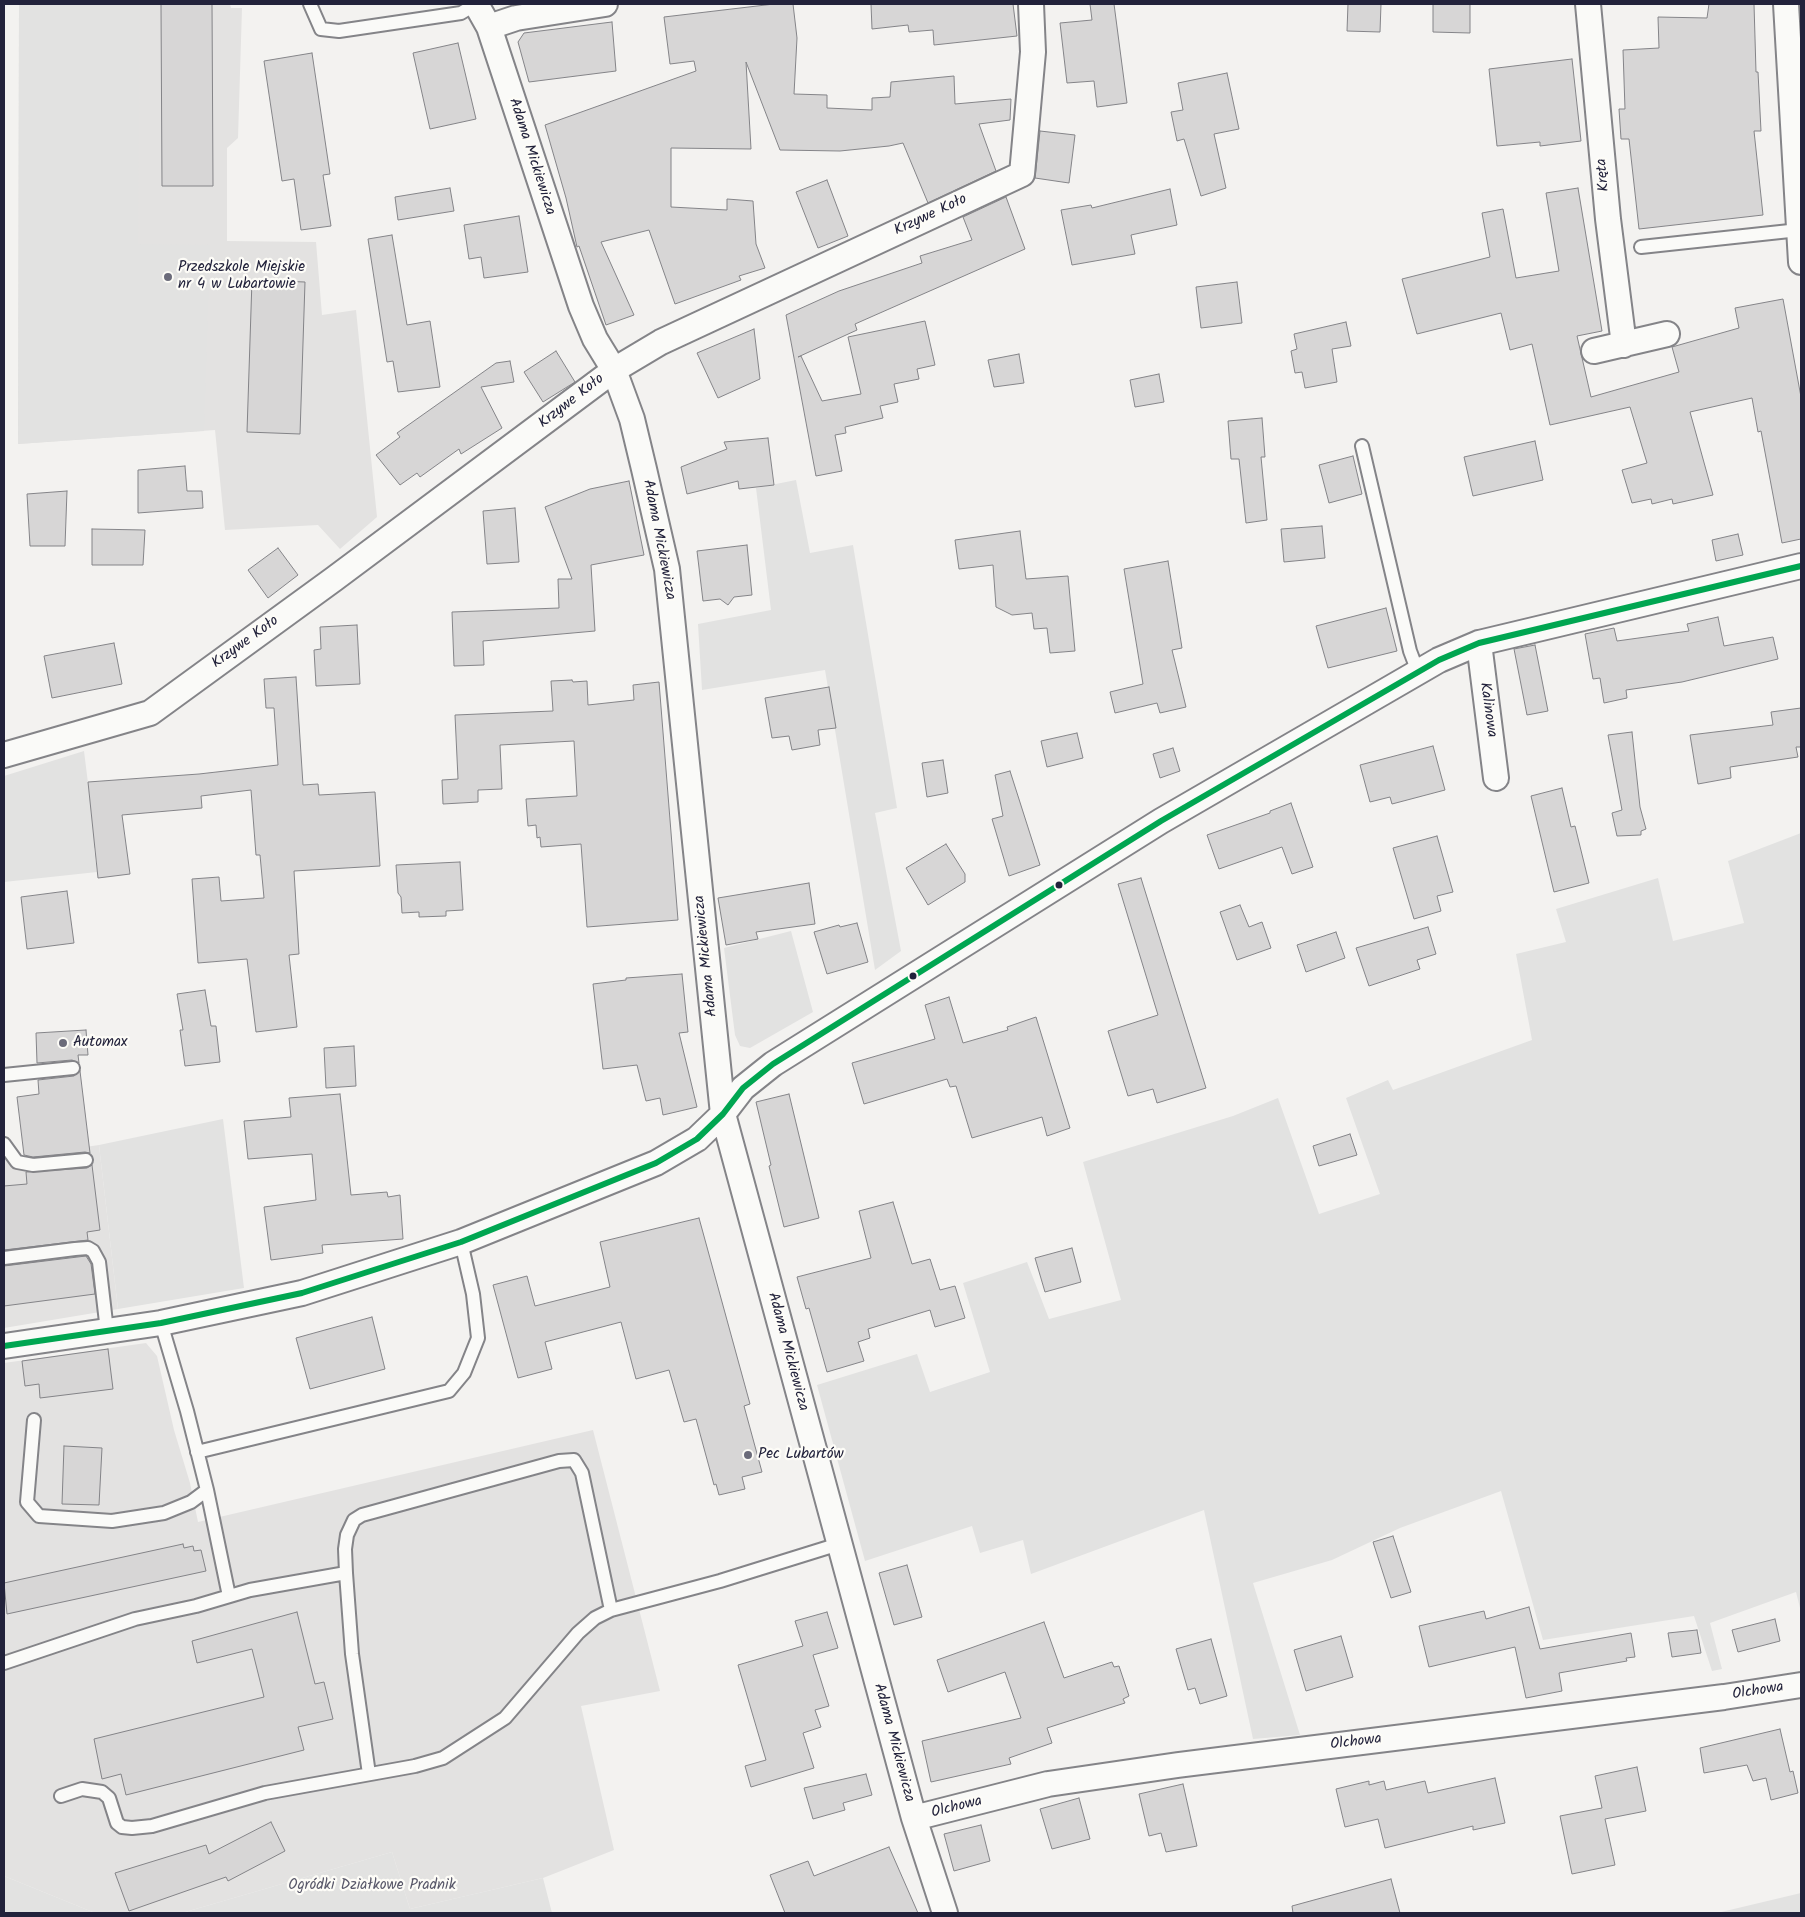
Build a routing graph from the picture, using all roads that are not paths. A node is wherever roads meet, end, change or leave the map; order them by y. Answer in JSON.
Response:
{"nodes":[{"id":1,"x":310,"y":4,"type":"edge"},
{"id":2,"x":476,"y":4,"type":"edge"},
{"id":3,"x":605,"y":4,"type":"edge"},
{"id":4,"x":1031,"y":4,"type":"edge"},
{"id":5,"x":1588,"y":4,"type":"edge"},
{"id":6,"x":1786,"y":4,"type":"edge"},
{"id":7,"x":489,"y":27,"type":"junction"},
{"id":8,"x":1799,"y":230,"type":"junction"},
{"id":9,"x":1641,"y":247,"type":"dead end"},
{"id":10,"x":1801,"y":262,"type":"edge"},
{"id":11,"x":1667,"y":334,"type":"dead end"},
{"id":12,"x":1624,"y":345,"type":"junction"},
{"id":13,"x":1594,"y":351,"type":"dead end"},
{"id":14,"x":614,"y":370,"type":"junction"},
{"id":15,"x":1362,"y":446,"type":"dead end"},
{"id":16,"x":1801,"y":566,"type":"edge"},
{"id":17,"x":1479,"y":643,"type":"junction"},
{"id":18,"x":1418,"y":672,"type":"junction"},
{"id":19,"x":4,"y":754,"type":"edge"},
{"id":20,"x":1496,"y":778,"type":"dead end"},
{"id":21,"x":73,"y":1068,"type":"dead end"},
{"id":22,"x":4,"y":1075,"type":"edge"},
{"id":23,"x":723,"y":1114,"type":"junction"},
{"id":24,"x":4,"y":1144,"type":"edge"},
{"id":25,"x":86,"y":1160,"type":"dead end"},
{"id":26,"x":461,"y":1242,"type":"junction"},
{"id":27,"x":4,"y":1258,"type":"edge"},
{"id":28,"x":161,"y":1323,"type":"junction"},
{"id":29,"x":107,"y":1331,"type":"junction"},
{"id":30,"x":4,"y":1346,"type":"edge"},
{"id":31,"x":34,"y":1420,"type":"dead end"},
{"id":32,"x":197,"y":1452,"type":"junction"},
{"id":33,"x":207,"y":1490,"type":"junction"},
{"id":34,"x":839,"y":1544,"type":"junction"},
{"id":35,"x":346,"y":1572,"type":"junction"},
{"id":36,"x":229,"y":1596,"type":"junction"},
{"id":37,"x":611,"y":1610,"type":"junction"},
{"id":38,"x":4,"y":1663,"type":"edge"},
{"id":39,"x":1801,"y":1685,"type":"edge"},
{"id":40,"x":369,"y":1774,"type":"junction"},
{"id":41,"x":61,"y":1796,"type":"dead end"},
{"id":42,"x":914,"y":1818,"type":"junction"},
{"id":43,"x":945,"y":1913,"type":"edge"}],
"edges":[{"from":1,"to":2,"type":"lane"},
{"from":2,"to":7,"type":"street","name":"Adama Mickiewicza"},
{"from":3,"to":7,"type":"street"},
{"from":4,"to":14,"type":"street","name":"Krzywe Koło"},
{"from":5,"to":12,"type":"street","name":"Kręta"},
{"from":6,"to":8,"type":"street"},
{"from":7,"to":14,"type":"street","name":"Adama Mickiewicza"},
{"from":8,"to":9,"type":"lane"},
{"from":8,"to":10,"type":"street"},
{"from":11,"to":12,"type":"street"},
{"from":12,"to":13,"type":"street"},
{"from":14,"to":19,"type":"street","name":"Krzywe Koło"},
{"from":14,"to":23,"type":"street","name":"Adama Mickiewicza"},
{"from":15,"to":18,"type":"lane"},
{"from":16,"to":17,"type":"street"},
{"from":17,"to":18,"type":"street"},
{"from":17,"to":20,"type":"street","name":"Kalinowa"},
{"from":18,"to":23,"type":"street"},
{"from":21,"to":22,"type":"lane"},
{"from":23,"to":26,"type":"street"},
{"from":23,"to":34,"type":"street","name":"Adama Mickiewicza"},
{"from":24,"to":25,"type":"lane"},
{"from":26,"to":28,"type":"street"},
{"from":26,"to":32,"type":"lane"},
{"from":27,"to":29,"type":"lane"},
{"from":28,"to":29,"type":"street"},
{"from":28,"to":32,"type":"lane"},
{"from":29,"to":30,"type":"street"},
{"from":31,"to":33,"type":"lane"},
{"from":32,"to":33,"type":"lane"},
{"from":33,"to":36,"type":"lane"},
{"from":34,"to":37,"type":"lane"},
{"from":34,"to":42,"type":"street","name":"Adama Mickiewicza"},
{"from":35,"to":36,"type":"lane"},
{"from":35,"to":37,"type":"lane"},
{"from":35,"to":40,"type":"lane"},
{"from":36,"to":38,"type":"lane"},
{"from":37,"to":40,"type":"lane"},
{"from":39,"to":42,"type":"street","name":"Olchowa"},
{"from":40,"to":41,"type":"lane"},
{"from":42,"to":43,"type":"street","name":"Adama Mickiewicza"}]}
